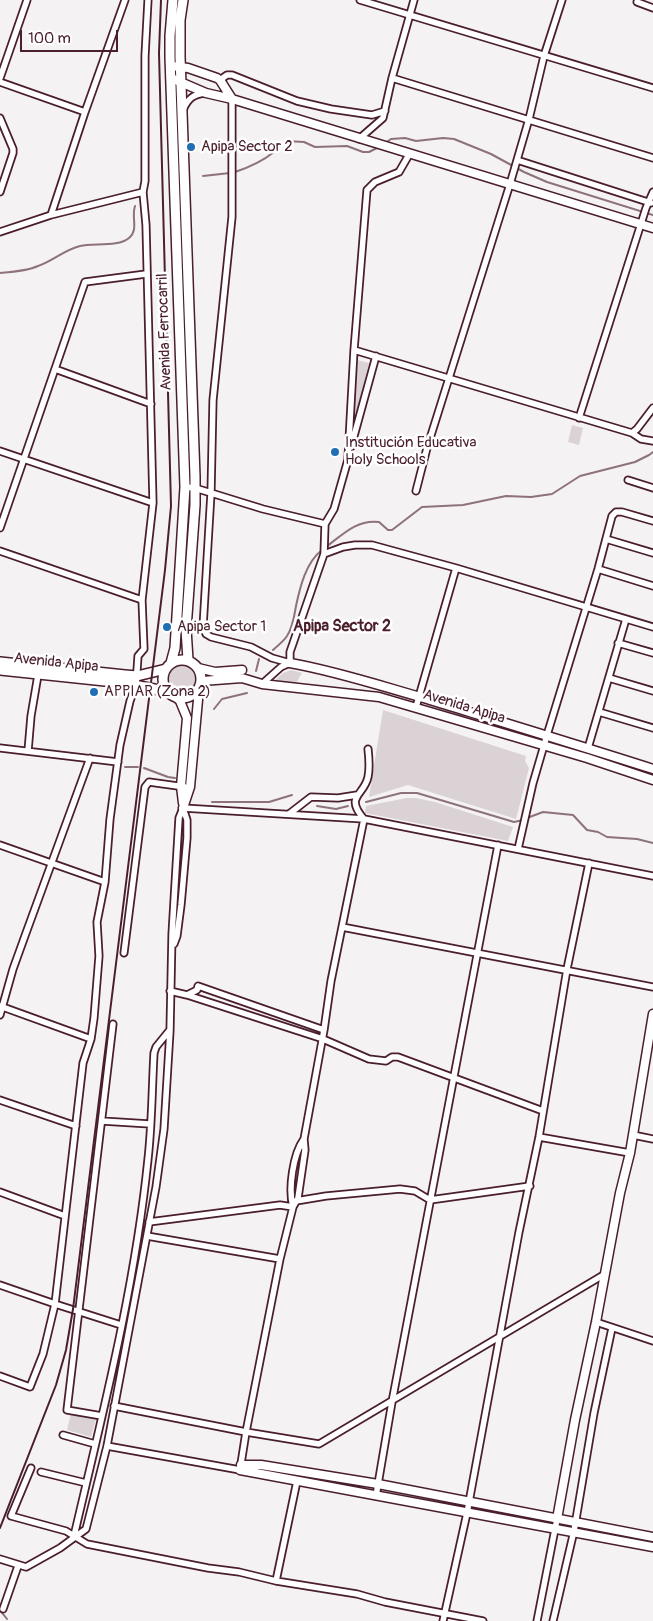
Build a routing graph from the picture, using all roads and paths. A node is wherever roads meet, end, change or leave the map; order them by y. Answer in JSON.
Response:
{"nodes":[{"id":1,"x":27,"y":0,"type":"edge"},
{"id":2,"x":125,"y":0,"type":"edge"},
{"id":3,"x":148,"y":0,"type":"edge"},
{"id":4,"x":173,"y":0,"type":"edge"},
{"id":5,"x":183,"y":0,"type":"edge"},
{"id":6,"x":360,"y":0,"type":"edge"},
{"id":7,"x":414,"y":0,"type":"edge"},
{"id":8,"x":562,"y":0,"type":"edge"},
{"id":9,"x":637,"y":2,"type":"dead end"},
{"id":10,"x":653,"y":8,"type":"edge"},
{"id":11,"x":410,"y":15,"type":"junction"},
{"id":12,"x":544,"y":56,"type":"junction"},
{"id":13,"x":171,"y":66,"type":"junction"},
{"id":14,"x":181,"y":67,"type":"junction"},
{"id":15,"x":0,"y":78,"type":"edge"},
{"id":16,"x":171,"y":78,"type":"junction"},
{"id":17,"x":392,"y":78,"type":"junction"},
{"id":18,"x":220,"y":80,"type":"junction"},
{"id":19,"x":0,"y":82,"type":"edge"},
{"id":20,"x":181,"y":84,"type":"junction"},
{"id":21,"x":653,"y":88,"type":"edge"},
{"id":22,"x":206,"y":93,"type":"junction"},
{"id":23,"x":232,"y":99,"type":"junction"},
{"id":24,"x":85,"y":112,"type":"junction"},
{"id":25,"x":385,"y":112,"type":"junction"},
{"id":26,"x":182,"y":114,"type":"junction"},
{"id":27,"x":0,"y":118,"type":"edge"},
{"id":28,"x":529,"y":119,"type":"junction"},
{"id":29,"x":359,"y":139,"type":"junction"},
{"id":30,"x":410,"y":153,"type":"junction"},
{"id":31,"x":653,"y":158,"type":"edge"},
{"id":32,"x":517,"y":160,"type":"junction"},
{"id":33,"x":510,"y":184,"type":"junction"},
{"id":34,"x":0,"y":192,"type":"edge"},
{"id":35,"x":143,"y":192,"type":"junction"},
{"id":36,"x":653,"y":192,"type":"edge"},
{"id":37,"x":651,"y":203,"type":"edge"},
{"id":38,"x":51,"y":215,"type":"junction"},
{"id":39,"x":641,"y":224,"type":"junction"},
{"id":40,"x":653,"y":228,"type":"edge"},
{"id":41,"x":0,"y":232,"type":"edge"},
{"id":42,"x":146,"y":274,"type":"junction"},
{"id":43,"x":354,"y":350,"type":"junction"},
{"id":44,"x":376,"y":356,"type":"junction"},
{"id":45,"x":55,"y":369,"type":"junction"},
{"id":46,"x":449,"y":379,"type":"junction"},
{"id":47,"x":151,"y":404,"type":"junction"},
{"id":48,"x":653,"y":408,"type":"edge"},
{"id":49,"x":579,"y":418,"type":"junction"},
{"id":50,"x":632,"y":433,"type":"junction"},
{"id":51,"x":653,"y":441,"type":"edge"},
{"id":52,"x":0,"y":452,"type":"edge"},
{"id":53,"x":348,"y":458,"type":"junction"},
{"id":54,"x":24,"y":460,"type":"junction"},
{"id":55,"x":628,"y":480,"type":"dead end"},
{"id":56,"x":185,"y":488,"type":"junction"},
{"id":57,"x":195,"y":488,"type":"junction"},
{"id":58,"x":653,"y":488,"type":"edge"},
{"id":59,"x":416,"y":491,"type":"dead end"},
{"id":60,"x":211,"y":493,"type":"junction"},
{"id":61,"x":153,"y":503,"type":"junction"},
{"id":62,"x":653,"y":521,"type":"edge"},
{"id":63,"x":325,"y":524,"type":"junction"},
{"id":64,"x":0,"y":528,"type":"edge"},
{"id":65,"x":606,"y":539,"type":"junction"},
{"id":66,"x":0,"y":551,"type":"edge"},
{"id":67,"x":653,"y":553,"type":"edge"},
{"id":68,"x":324,"y":554,"type":"junction"},
{"id":69,"x":456,"y":568,"type":"junction"},
{"id":70,"x":598,"y":569,"type":"junction"},
{"id":71,"x":653,"y":586,"type":"edge"},
{"id":72,"x":142,"y":600,"type":"junction"},
{"id":73,"x":587,"y":606,"type":"junction"},
{"id":74,"x":626,"y":619,"type":"junction"},
{"id":75,"x":653,"y":627,"type":"edge"},
{"id":76,"x":618,"y":643,"type":"junction"},
{"id":77,"x":653,"y":653,"type":"edge"},
{"id":78,"x":188,"y":660,"type":"junction"},
{"id":79,"x":0,"y":662,"type":"edge"},
{"id":80,"x":290,"y":663,"type":"junction"},
{"id":81,"x":168,"y":666,"type":"junction"},
{"id":82,"x":198,"y":668,"type":"junction"},
{"id":83,"x":0,"y":670,"type":"edge"},
{"id":84,"x":242,"y":674,"type":"junction"},
{"id":85,"x":38,"y":675,"type":"junction"},
{"id":86,"x":608,"y":678,"type":"junction"},
{"id":87,"x":136,"y":681,"type":"junction"},
{"id":88,"x":262,"y":684,"type":"junction"},
{"id":89,"x":200,"y":685,"type":"junction"},
{"id":90,"x":653,"y":691,"type":"edge"},
{"id":91,"x":172,"y":694,"type":"junction"},
{"id":92,"x":417,"y":697,"type":"junction"},
{"id":93,"x":416,"y":707,"type":"junction"},
{"id":94,"x":599,"y":712,"type":"junction"},
{"id":95,"x":653,"y":728,"type":"edge"},
{"id":96,"x":547,"y":735,"type":"junction"},
{"id":97,"x":544,"y":745,"type":"junction"},
{"id":98,"x":0,"y":748,"type":"edge"},
{"id":99,"x":368,"y":748,"type":"dead end"},
{"id":100,"x":588,"y":748,"type":"junction"},
{"id":101,"x":28,"y":751,"type":"junction"},
{"id":102,"x":90,"y":758,"type":"junction"},
{"id":103,"x":118,"y":762,"type":"junction"},
{"id":104,"x":653,"y":769,"type":"edge"},
{"id":105,"x":653,"y":780,"type":"edge"},
{"id":106,"x":186,"y":787,"type":"junction"},
{"id":107,"x":357,"y":795,"type":"junction"},
{"id":108,"x":183,"y":808,"type":"junction"},
{"id":109,"x":288,"y":814,"type":"junction"},
{"id":110,"x":364,"y":819,"type":"junction"},
{"id":111,"x":498,"y":844,"type":"junction"},
{"id":112,"x":0,"y":846,"type":"edge"},
{"id":113,"x":518,"y":848,"type":"junction"},
{"id":114,"x":589,"y":863,"type":"junction"},
{"id":115,"x":52,"y":864,"type":"junction"},
{"id":116,"x":653,"y":876,"type":"edge"},
{"id":117,"x":106,"y":882,"type":"junction"},
{"id":118,"x":342,"y":927,"type":"junction"},
{"id":119,"x":124,"y":953,"type":"dead end"},
{"id":120,"x":477,"y":953,"type":"junction"},
{"id":121,"x":567,"y":970,"type":"junction"},
{"id":122,"x":653,"y":987,"type":"edge"},
{"id":123,"x":170,"y":991,"type":"junction"},
{"id":124,"x":187,"y":995,"type":"junction"},
{"id":125,"x":2,"y":1007,"type":"edge"},
{"id":126,"x":0,"y":1015,"type":"edge"},
{"id":127,"x":653,"y":1018,"type":"edge"},
{"id":128,"x":113,"y":1024,"type":"dead end"},
{"id":129,"x":324,"y":1030,"type":"junction"},
{"id":130,"x":170,"y":1031,"type":"junction"},
{"id":131,"x":91,"y":1039,"type":"junction"},
{"id":132,"x":323,"y":1040,"type":"junction"},
{"id":133,"x":455,"y":1077,"type":"junction"},
{"id":134,"x":0,"y":1100,"type":"edge"},
{"id":135,"x":543,"y":1111,"type":"junction"},
{"id":136,"x":102,"y":1121,"type":"junction"},
{"id":137,"x":150,"y":1124,"type":"junction"},
{"id":138,"x":76,"y":1126,"type":"junction"},
{"id":139,"x":633,"y":1135,"type":"junction"},
{"id":140,"x":539,"y":1138,"type":"junction"},
{"id":141,"x":653,"y":1139,"type":"edge"},
{"id":142,"x":630,"y":1153,"type":"junction"},
{"id":143,"x":530,"y":1186,"type":"junction"},
{"id":144,"x":0,"y":1192,"type":"edge"},
{"id":145,"x":430,"y":1200,"type":"junction"},
{"id":146,"x":295,"y":1204,"type":"junction"},
{"id":147,"x":65,"y":1216,"type":"junction"},
{"id":148,"x":149,"y":1222,"type":"junction"},
{"id":149,"x":146,"y":1236,"type":"junction"},
{"id":150,"x":280,"y":1259,"type":"junction"},
{"id":151,"x":605,"y":1274,"type":"junction"},
{"id":152,"x":0,"y":1285,"type":"edge"},
{"id":153,"x":55,"y":1304,"type":"junction"},
{"id":154,"x":78,"y":1312,"type":"junction"},
{"id":155,"x":596,"y":1322,"type":"junction"},
{"id":156,"x":121,"y":1326,"type":"junction"},
{"id":157,"x":612,"y":1328,"type":"junction"},
{"id":158,"x":500,"y":1338,"type":"junction"},
{"id":159,"x":653,"y":1341,"type":"edge"},
{"id":160,"x":0,"y":1376,"type":"edge"},
{"id":161,"x":392,"y":1402,"type":"junction"},
{"id":162,"x":114,"y":1406,"type":"junction"},
{"id":163,"x":102,"y":1416,"type":"junction"},
{"id":164,"x":246,"y":1432,"type":"junction"},
{"id":165,"x":64,"y":1435,"type":"dead end"},
{"id":166,"x":95,"y":1444,"type":"junction"},
{"id":167,"x":107,"y":1446,"type":"junction"},
{"id":168,"x":31,"y":1468,"type":"dead end"},
{"id":169,"x":240,"y":1468,"type":"junction"},
{"id":170,"x":41,"y":1472,"type":"dead end"},
{"id":171,"x":297,"y":1481,"type":"junction"},
{"id":172,"x":86,"y":1483,"type":"junction"},
{"id":173,"x":378,"y":1484,"type":"junction"},
{"id":174,"x":376,"y":1496,"type":"junction"},
{"id":175,"x":469,"y":1502,"type":"junction"},
{"id":176,"x":467,"y":1514,"type":"junction"},
{"id":177,"x":557,"y":1519,"type":"junction"},
{"id":178,"x":575,"y":1522,"type":"junction"},
{"id":179,"x":555,"y":1529,"type":"junction"},
{"id":180,"x":574,"y":1531,"type":"junction"},
{"id":181,"x":74,"y":1536,"type":"junction"},
{"id":182,"x":653,"y":1536,"type":"edge"},
{"id":183,"x":653,"y":1547,"type":"edge"},
{"id":184,"x":0,"y":1559,"type":"edge"},
{"id":185,"x":18,"y":1566,"type":"junction"},
{"id":186,"x":276,"y":1581,"type":"junction"},
{"id":187,"x":3,"y":1609,"type":"dead end"},
{"id":188,"x":444,"y":1618,"type":"edge"},
{"id":189,"x":472,"y":1620,"type":"edge"},
{"id":190,"x":483,"y":1621,"type":"edge"},
{"id":191,"x":537,"y":1621,"type":"edge"},
{"id":192,"x":552,"y":1621,"type":"edge"}],
"edges":[{"from":1,"to":15,"type":"street"},
{"from":2,"to":24,"type":"street"},
{"from":3,"to":35,"type":"street"},
{"from":4,"to":13,"type":"main road","name":"Avenida Ferrocarril"},
{"from":5,"to":14,"type":"main road","name":"Avenida Ferrocarril"},
{"from":6,"to":11,"type":"street"},
{"from":7,"to":11,"type":"street"},
{"from":8,"to":12,"type":"street"},
{"from":9,"to":10,"type":"street"},
{"from":11,"to":12,"type":"street"},
{"from":11,"to":17,"type":"street"},
{"from":12,"to":21,"type":"street"},
{"from":12,"to":28,"type":"street"},
{"from":13,"to":14,"type":"street"},
{"from":13,"to":16,"type":"main road","name":"Avenida Ferrocarril"},
{"from":14,"to":18,"type":"street"},
{"from":14,"to":20,"type":"main road","name":"Avenida Ferrocarril"},
{"from":16,"to":20,"type":"street"},
{"from":16,"to":56,"type":"main road","name":"Avenida Ferrocarril"},
{"from":17,"to":25,"type":"street"},
{"from":17,"to":28,"type":"street"},
{"from":18,"to":23,"type":"street"},
{"from":18,"to":25,"type":"street"},
{"from":19,"to":24,"type":"street"},
{"from":20,"to":22,"type":"street"},
{"from":20,"to":26,"type":"main road","name":"Avenida Ferrocarril"},
{"from":22,"to":23,"type":"street"},
{"from":22,"to":26,"type":"street"},
{"from":23,"to":29,"type":"street"},
{"from":23,"to":60,"type":"street"},
{"from":24,"to":38,"type":"street"},
{"from":25,"to":29,"type":"street"},
{"from":26,"to":57,"type":"main road","name":"Avenida Ferrocarril"},
{"from":27,"to":34,"type":"street"},
{"from":28,"to":31,"type":"street"},
{"from":28,"to":32,"type":"street"},
{"from":29,"to":30,"type":"street"},
{"from":30,"to":33,"type":"street"},
{"from":30,"to":43,"type":"street"},
{"from":32,"to":33,"type":"street"},
{"from":32,"to":37,"type":"street"},
{"from":33,"to":39,"type":"street"},
{"from":33,"to":46,"type":"street"},
{"from":35,"to":38,"type":"street"},
{"from":35,"to":42,"type":"street"},
{"from":36,"to":37,"type":"street"},
{"from":37,"to":39,"type":"street"},
{"from":38,"to":41,"type":"street"},
{"from":39,"to":40,"type":"street"},
{"from":39,"to":49,"type":"street"},
{"from":42,"to":45,"type":"street"},
{"from":42,"to":47,"type":"street"},
{"from":43,"to":44,"type":"street"},
{"from":43,"to":53,"type":"street"},
{"from":44,"to":46,"type":"street"},
{"from":44,"to":53,"type":"street"},
{"from":45,"to":47,"type":"street"},
{"from":45,"to":54,"type":"street"},
{"from":46,"to":49,"type":"street"},
{"from":46,"to":59,"type":"street"},
{"from":47,"to":61,"type":"street"},
{"from":48,"to":50,"type":"street"},
{"from":49,"to":50,"type":"street"},
{"from":50,"to":51,"type":"street"},
{"from":52,"to":54,"type":"street"},
{"from":53,"to":63,"type":"street"},
{"from":54,"to":61,"type":"street"},
{"from":54,"to":64,"type":"street"},
{"from":55,"to":58,"type":"street"},
{"from":56,"to":57,"type":"street"},
{"from":56,"to":81,"type":"main road","name":"Avenida Ferrocarril"},
{"from":57,"to":60,"type":"street"},
{"from":57,"to":78,"type":"main road","name":"Avenida Ferrocarril"},
{"from":60,"to":63,"type":"street"},
{"from":60,"to":80,"type":"street","name":"Avenida Apipa"},
{"from":61,"to":72,"type":"street"},
{"from":62,"to":65,"type":"street"},
{"from":63,"to":68,"type":"street"},
{"from":65,"to":67,"type":"street"},
{"from":65,"to":70,"type":"street"},
{"from":66,"to":72,"type":"street"},
{"from":68,"to":69,"type":"street"},
{"from":68,"to":80,"type":"street"},
{"from":69,"to":73,"type":"street"},
{"from":69,"to":92,"type":"street"},
{"from":70,"to":71,"type":"street"},
{"from":70,"to":73,"type":"street"},
{"from":72,"to":87,"type":"street"},
{"from":73,"to":74,"type":"street"},
{"from":73,"to":96,"type":"street"},
{"from":74,"to":75,"type":"street"},
{"from":74,"to":76,"type":"street"},
{"from":76,"to":77,"type":"street"},
{"from":76,"to":86,"type":"street"},
{"from":78,"to":81,"type":"main road"},
{"from":78,"to":82,"type":"main road"},
{"from":79,"to":87,"type":"main road","name":"Avenida Apipa"},
{"from":80,"to":88,"type":"street"},
{"from":80,"to":92,"type":"street","name":"Avenida Apipa"},
{"from":81,"to":87,"type":"main road","name":"Avenida Apipa"},
{"from":81,"to":91,"type":"main road"},
{"from":82,"to":84,"type":"street","name":"Avenida Apipa"},
{"from":82,"to":89,"type":"main road"},
{"from":83,"to":85,"type":"main road","name":"Avenida Apipa"},
{"from":84,"to":88,"type":"street","name":"Avenida Apipa"},
{"from":84,"to":89,"type":"street","name":"Avenida Apipa"},
{"from":85,"to":87,"type":"main road","name":"Avenida Apipa"},
{"from":85,"to":101,"type":"street"},
{"from":86,"to":90,"type":"street"},
{"from":86,"to":94,"type":"street"},
{"from":87,"to":91,"type":"main road","name":"Avenida Apipa"},
{"from":87,"to":103,"type":"street"},
{"from":88,"to":93,"type":"street","name":"Avenida Apipa"},
{"from":89,"to":91,"type":"main road"},
{"from":89,"to":106,"type":"street"},
{"from":91,"to":106,"type":"street"},
{"from":92,"to":93,"type":"street"},
{"from":92,"to":96,"type":"street","name":"Avenida Apipa"},
{"from":93,"to":97,"type":"street","name":"Avenida Apipa"},
{"from":94,"to":95,"type":"street"},
{"from":94,"to":100,"type":"street"},
{"from":96,"to":97,"type":"street"},
{"from":96,"to":100,"type":"street","name":"Avenida Apipa"},
{"from":97,"to":105,"type":"street","name":"Avenida Apipa"},
{"from":97,"to":113,"type":"street"},
{"from":98,"to":101,"type":"street"},
{"from":99,"to":107,"type":"street"},
{"from":100,"to":104,"type":"street","name":"Avenida Apipa"},
{"from":101,"to":102,"type":"street"},
{"from":102,"to":103,"type":"street"},
{"from":102,"to":115,"type":"street"},
{"from":103,"to":117,"type":"street"},
{"from":106,"to":108,"type":"street"},
{"from":106,"to":119,"type":"street"},
{"from":107,"to":109,"type":"street"},
{"from":107,"to":110,"type":"street"},
{"from":108,"to":109,"type":"street"},
{"from":108,"to":123,"type":"street"},
{"from":109,"to":110,"type":"street"},
{"from":110,"to":111,"type":"street"},
{"from":110,"to":118,"type":"street"},
{"from":111,"to":113,"type":"street"},
{"from":111,"to":120,"type":"street"},
{"from":112,"to":115,"type":"street"},
{"from":113,"to":114,"type":"street"},
{"from":114,"to":116,"type":"street"},
{"from":114,"to":121,"type":"street"},
{"from":115,"to":117,"type":"street"},
{"from":115,"to":125,"type":"street"},
{"from":117,"to":131,"type":"street"},
{"from":118,"to":120,"type":"street"},
{"from":118,"to":129,"type":"street"},
{"from":120,"to":121,"type":"street"},
{"from":120,"to":133,"type":"street"},
{"from":121,"to":122,"type":"street"},
{"from":121,"to":135,"type":"street"},
{"from":123,"to":124,"type":"street"},
{"from":123,"to":130,"type":"street"},
{"from":124,"to":129,"type":"street"},
{"from":124,"to":132,"type":"street"},
{"from":125,"to":126,"type":"street"},
{"from":125,"to":131,"type":"street"},
{"from":127,"to":139,"type":"street"},
{"from":128,"to":136,"type":"street"},
{"from":129,"to":132,"type":"street"},
{"from":130,"to":137,"type":"street"},
{"from":130,"to":148,"type":"street"},
{"from":131,"to":138,"type":"street"},
{"from":132,"to":133,"type":"street"},
{"from":132,"to":146,"type":"street"},
{"from":133,"to":135,"type":"street"},
{"from":133,"to":145,"type":"street"},
{"from":134,"to":138,"type":"street"},
{"from":135,"to":140,"type":"street"},
{"from":136,"to":137,"type":"street"},
{"from":136,"to":154,"type":"street"},
{"from":137,"to":156,"type":"street"},
{"from":138,"to":147,"type":"street"},
{"from":139,"to":141,"type":"street"},
{"from":139,"to":142,"type":"street"},
{"from":140,"to":142,"type":"street"},
{"from":140,"to":143,"type":"street"},
{"from":142,"to":151,"type":"street"},
{"from":143,"to":145,"type":"street"},
{"from":143,"to":158,"type":"street"},
{"from":144,"to":147,"type":"street"},
{"from":145,"to":146,"type":"street"},
{"from":145,"to":161,"type":"street"},
{"from":146,"to":148,"type":"street"},
{"from":146,"to":150,"type":"street"},
{"from":147,"to":153,"type":"street"},
{"from":148,"to":149,"type":"street"},
{"from":149,"to":150,"type":"street"},
{"from":149,"to":162,"type":"street"},
{"from":150,"to":164,"type":"street"},
{"from":151,"to":155,"type":"street"},
{"from":151,"to":158,"type":"street"},
{"from":152,"to":153,"type":"street"},
{"from":153,"to":154,"type":"street"},
{"from":153,"to":160,"type":"street"},
{"from":154,"to":156,"type":"street"},
{"from":154,"to":163,"type":"street"},
{"from":155,"to":157,"type":"street"},
{"from":155,"to":177,"type":"street"},
{"from":156,"to":163,"type":"street"},
{"from":157,"to":159,"type":"street"},
{"from":157,"to":178,"type":"street"},
{"from":158,"to":161,"type":"street"},
{"from":158,"to":175,"type":"street"},
{"from":161,"to":164,"type":"street"},
{"from":161,"to":173,"type":"street"},
{"from":162,"to":164,"type":"street"},
{"from":162,"to":167,"type":"street"},
{"from":163,"to":166,"type":"street"},
{"from":164,"to":169,"type":"street"},
{"from":165,"to":166,"type":"street"},
{"from":166,"to":172,"type":"street"},
{"from":167,"to":169,"type":"street"},
{"from":167,"to":181,"type":"street"},
{"from":168,"to":181,"type":"street"},
{"from":169,"to":171,"type":"street"},
{"from":169,"to":173,"type":"street"},
{"from":170,"to":172,"type":"street"},
{"from":171,"to":174,"type":"street"},
{"from":171,"to":186,"type":"street"},
{"from":172,"to":181,"type":"street"},
{"from":173,"to":174,"type":"street"},
{"from":173,"to":175,"type":"street"},
{"from":174,"to":176,"type":"street"},
{"from":175,"to":176,"type":"street"},
{"from":175,"to":177,"type":"street"},
{"from":176,"to":179,"type":"street"},
{"from":176,"to":188,"type":"street"},
{"from":177,"to":178,"type":"street"},
{"from":177,"to":179,"type":"street"},
{"from":178,"to":180,"type":"street"},
{"from":178,"to":182,"type":"street"},
{"from":179,"to":180,"type":"street"},
{"from":179,"to":191,"type":"street"},
{"from":180,"to":183,"type":"street"},
{"from":180,"to":192,"type":"street"},
{"from":181,"to":185,"type":"street"},
{"from":181,"to":186,"type":"street"},
{"from":184,"to":185,"type":"street"},
{"from":185,"to":187,"type":"street"},
{"from":186,"to":188,"type":"street"},
{"from":188,"to":189,"type":"street"},
{"from":189,"to":190,"type":"street"}]}
